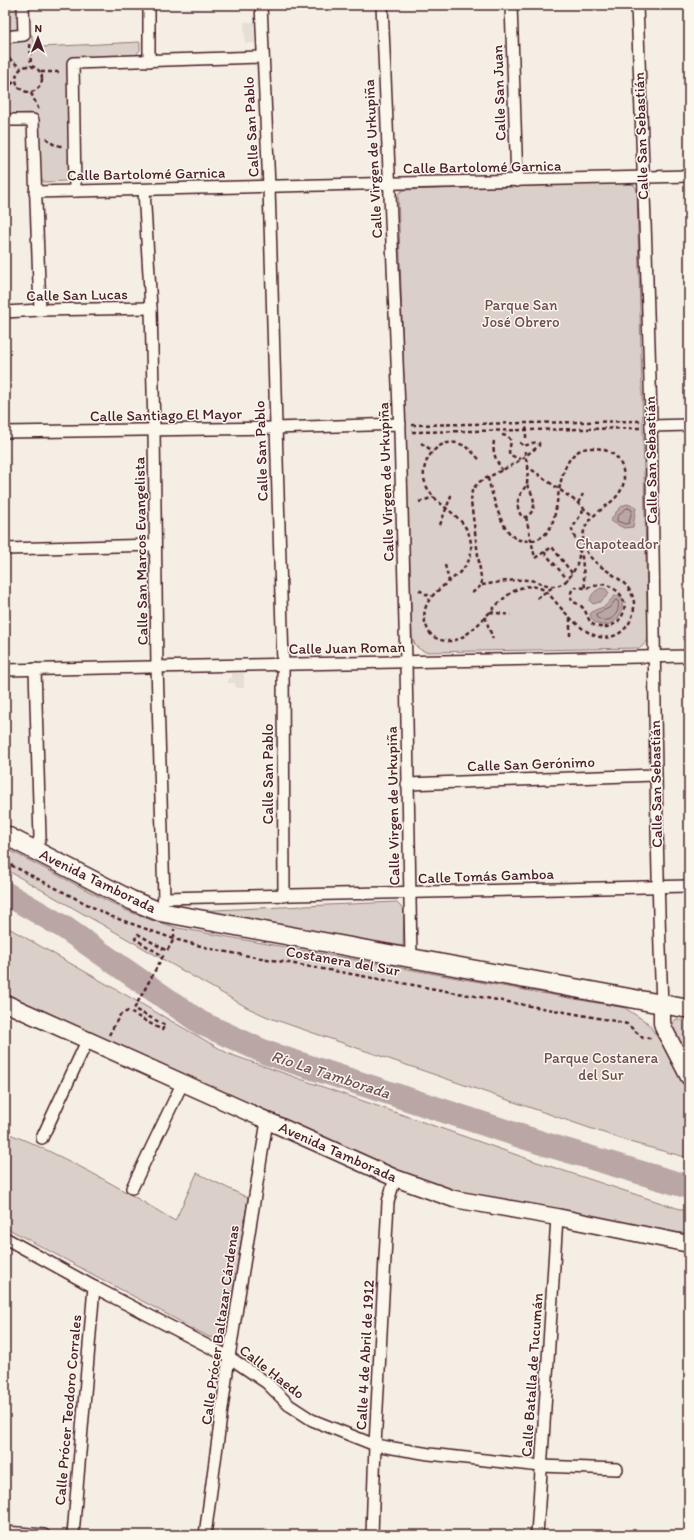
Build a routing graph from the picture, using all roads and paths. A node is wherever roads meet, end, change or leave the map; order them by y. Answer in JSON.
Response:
{"nodes":[{"id":1,"x":24,"y":5,"type":"edge"},
{"id":2,"x":149,"y":5,"type":"edge"},
{"id":3,"x":261,"y":5,"type":"edge"},
{"id":4,"x":382,"y":5,"type":"edge"},
{"id":5,"x":511,"y":5,"type":"edge"},
{"id":6,"x":637,"y":5,"type":"edge"},
{"id":7,"x":5,"y":37,"type":"edge"},
{"id":8,"x":5,"y":54,"type":"edge"},
{"id":9,"x":263,"y":57,"type":"junction"},
{"id":10,"x":149,"y":61,"type":"junction"},
{"id":11,"x":21,"y":68,"type":"junction"},
{"id":12,"x":65,"y":68,"type":"dead end"},
{"id":13,"x":40,"y":72,"type":"junction"},
{"id":14,"x":16,"y":80,"type":"junction"},
{"id":15,"x":5,"y":87,"type":"edge"},
{"id":16,"x":31,"y":92,"type":"junction"},
{"id":17,"x":39,"y":112,"type":"dead end"},
{"id":18,"x":5,"y":120,"type":"edge"},
{"id":19,"x":43,"y":134,"type":"dead end"},
{"id":20,"x":68,"y":147,"type":"dead end"},
{"id":21,"x":689,"y":176,"type":"edge"},
{"id":22,"x":643,"y":178,"type":"junction"},
{"id":23,"x":517,"y":181,"type":"junction"},
{"id":24,"x":390,"y":184,"type":"junction"},
{"id":25,"x":269,"y":187,"type":"junction"},
{"id":26,"x":144,"y":190,"type":"junction"},
{"id":27,"x":75,"y":191,"type":"junction"},
{"id":28,"x":36,"y":192,"type":"junction"},
{"id":29,"x":151,"y":308,"type":"junction"},
{"id":30,"x":40,"y":310,"type":"junction"},
{"id":31,"x":5,"y":312,"type":"edge"},
{"id":32,"x":640,"y":421,"type":"dead end"},
{"id":33,"x":526,"y":423,"type":"junction"},
{"id":34,"x":689,"y":425,"type":"edge"},
{"id":35,"x":405,"y":427,"type":"junction"},
{"id":36,"x":646,"y":427,"type":"junction"},
{"id":37,"x":275,"y":428,"type":"junction"},
{"id":38,"x":154,"y":430,"type":"junction"},
{"id":39,"x":526,"y":430,"type":"junction"},
{"id":40,"x":5,"y":432,"type":"edge"},
{"id":41,"x":502,"y":435,"type":"dead end"},
{"id":42,"x":526,"y":438,"type":"dead end"},
{"id":43,"x":494,"y":441,"type":"dead end"},
{"id":44,"x":519,"y":442,"type":"dead end"},
{"id":45,"x":421,"y":443,"type":"dead end"},
{"id":46,"x":433,"y":451,"type":"junction"},
{"id":47,"x":525,"y":451,"type":"dead end"},
{"id":48,"x":525,"y":455,"type":"junction"},
{"id":49,"x":479,"y":459,"type":"dead end"},
{"id":50,"x":520,"y":459,"type":"junction"},
{"id":51,"x":528,"y":467,"type":"junction"},
{"id":52,"x":502,"y":470,"type":"junction"},
{"id":53,"x":488,"y":476,"type":"junction"},
{"id":54,"x":527,"y":485,"type":"junction"},
{"id":55,"x":559,"y":489,"type":"junction"},
{"id":56,"x":452,"y":493,"type":"dead end"},
{"id":57,"x":583,"y":494,"type":"dead end"},
{"id":58,"x":434,"y":496,"type":"junction"},
{"id":59,"x":419,"y":502,"type":"dead end"},
{"id":60,"x":578,"y":503,"type":"junction"},
{"id":61,"x":446,"y":507,"type":"junction"},
{"id":62,"x":584,"y":509,"type":"junction"},
{"id":63,"x":593,"y":516,"type":"junction"},
{"id":64,"x":526,"y":517,"type":"junction"},
{"id":65,"x":440,"y":525,"type":"dead end"},
{"id":66,"x":155,"y":545,"type":"junction"},
{"id":67,"x":5,"y":548,"type":"edge"},
{"id":68,"x":579,"y":549,"type":"junction"},
{"id":69,"x":544,"y":552,"type":"junction"},
{"id":70,"x":445,"y":565,"type":"dead end"},
{"id":71,"x":573,"y":574,"type":"junction"},
{"id":72,"x":568,"y":580,"type":"junction"},
{"id":73,"x":448,"y":581,"type":"junction"},
{"id":74,"x":482,"y":585,"type":"junction"},
{"id":75,"x":553,"y":586,"type":"junction"},
{"id":76,"x":585,"y":588,"type":"junction"},
{"id":77,"x":420,"y":590,"type":"dead end"},
{"id":78,"x":546,"y":591,"type":"junction"},
{"id":79,"x":472,"y":593,"type":"dead end"},
{"id":80,"x":432,"y":597,"type":"junction"},
{"id":81,"x":537,"y":598,"type":"dead end"},
{"id":82,"x":490,"y":612,"type":"junction"},
{"id":83,"x":511,"y":616,"type":"dead end"},
{"id":84,"x":485,"y":617,"type":"junction"},
{"id":85,"x":570,"y":617,"type":"junction"},
{"id":86,"x":492,"y":639,"type":"dead end"},
{"id":87,"x":570,"y":639,"type":"dead end"},
{"id":88,"x":689,"y":656,"type":"edge"},
{"id":89,"x":655,"y":657,"type":"junction"},
{"id":90,"x":406,"y":662,"type":"junction"},
{"id":91,"x":282,"y":663,"type":"junction"},
{"id":92,"x":157,"y":666,"type":"junction"},
{"id":93,"x":35,"y":669,"type":"junction"},
{"id":94,"x":5,"y":670,"type":"edge"},
{"id":95,"x":655,"y":775,"type":"junction"},
{"id":96,"x":408,"y":784,"type":"junction"},
{"id":97,"x":5,"y":835,"type":"edge"},
{"id":98,"x":35,"y":851,"type":"junction"},
{"id":99,"x":5,"y":862,"type":"edge"},
{"id":100,"x":657,"y":886,"type":"junction"},
{"id":101,"x":689,"y":886,"type":"edge"},
{"id":102,"x":409,"y":893,"type":"junction"},
{"id":103,"x":284,"y":896,"type":"junction"},
{"id":104,"x":167,"y":909,"type":"junction"},
{"id":105,"x":174,"y":939,"type":"junction"},
{"id":106,"x":411,"y":959,"type":"junction"},
{"id":107,"x":5,"y":1003,"type":"edge"},
{"id":108,"x":662,"y":1004,"type":"junction"},
{"id":109,"x":689,"y":1009,"type":"edge"},
{"id":110,"x":669,"y":1039,"type":"junction"},
{"id":111,"x":87,"y":1041,"type":"junction"},
{"id":112,"x":103,"y":1048,"type":"junction"},
{"id":113,"x":689,"y":1077,"type":"edge"},
{"id":114,"x":182,"y":1084,"type":"junction"},
{"id":115,"x":267,"y":1121,"type":"junction"},
{"id":116,"x":42,"y":1138,"type":"dead end"},
{"id":117,"x":395,"y":1178,"type":"junction"},
{"id":118,"x":132,"y":1188,"type":"dead end"},
{"id":119,"x":556,"y":1217,"type":"junction"},
{"id":120,"x":5,"y":1238,"type":"edge"},
{"id":121,"x":689,"y":1244,"type":"edge"},
{"id":122,"x":94,"y":1287,"type":"junction"},
{"id":123,"x":229,"y":1357,"type":"junction"},
{"id":124,"x":375,"y":1445,"type":"junction"},
{"id":125,"x":541,"y":1466,"type":"junction"},
{"id":126,"x":617,"y":1469,"type":"dead end"},
{"id":127,"x":5,"y":1532,"type":"edge"},
{"id":128,"x":44,"y":1535,"type":"edge"},
{"id":129,"x":72,"y":1535,"type":"edge"},
{"id":130,"x":204,"y":1535,"type":"edge"},
{"id":131,"x":372,"y":1535,"type":"edge"},
{"id":132,"x":537,"y":1535,"type":"edge"}],
"edges":[{"from":1,"to":7,"type":"street"},
{"from":2,"to":10,"type":"street"},
{"from":3,"to":9,"type":"street","name":"Calle San Pablo"},
{"from":4,"to":24,"type":"street","name":"Calle Virgen de Urkupiña"},
{"from":5,"to":23,"type":"street","name":"Calle San Juan"},
{"from":6,"to":22,"type":"street","name":"Calle San Sebastián"},
{"from":8,"to":11,"type":"path"},
{"from":9,"to":10,"type":"street"},
{"from":9,"to":25,"type":"street","name":"Calle San Pablo"},
{"from":10,"to":27,"type":"street"},
{"from":11,"to":13,"type":"path"},
{"from":11,"to":14,"type":"path"},
{"from":12,"to":13,"type":"path"},
{"from":13,"to":16,"type":"path"},
{"from":14,"to":15,"type":"path"},
{"from":14,"to":16,"type":"path"},
{"from":16,"to":17,"type":"path"},
{"from":18,"to":28,"type":"street"},
{"from":19,"to":20,"type":"path"},
{"from":21,"to":22,"type":"street","name":"Calle Bartolomé Garnica"},
{"from":22,"to":23,"type":"street","name":"Calle Bartolomé Garnica"},
{"from":22,"to":36,"type":"street","name":"Calle San Sebastián"},
{"from":23,"to":24,"type":"street","name":"Calle Bartolomé Garnica"},
{"from":24,"to":25,"type":"street","name":"Calle Bartolomé Garnica"},
{"from":24,"to":35,"type":"street","name":"Calle Virgen de Urkupiña"},
{"from":25,"to":26,"type":"street","name":"Calle Bartolomé Garnica"},
{"from":25,"to":37,"type":"street","name":"Calle San Pablo"},
{"from":26,"to":27,"type":"street","name":"Calle Bartolomé Garnica"},
{"from":26,"to":29,"type":"street","name":"Calle San Marcos Evangelista"},
{"from":27,"to":28,"type":"street","name":"Calle Bartolomé Garnica"},
{"from":28,"to":30,"type":"street"},
{"from":29,"to":30,"type":"street","name":"Calle San Lucas"},
{"from":29,"to":38,"type":"street","name":"Calle San Marcos Evangelista"},
{"from":30,"to":31,"type":"street","name":"Calle San Lucas"},
{"from":32,"to":33,"type":"path"},
{"from":33,"to":35,"type":"path"},
{"from":33,"to":39,"type":"path"},
{"from":34,"to":36,"type":"street"},
{"from":35,"to":37,"type":"street","name":"Calle Santiago El Mayor"},
{"from":35,"to":39,"type":"path"},
{"from":35,"to":90,"type":"street","name":"Calle Virgen de Urkupiña"},
{"from":36,"to":39,"type":"path"},
{"from":36,"to":89,"type":"street","name":"Calle San Sebastián"},
{"from":37,"to":38,"type":"street","name":"Calle Santiago El Mayor"},
{"from":37,"to":91,"type":"street","name":"Calle San Pablo"},
{"from":38,"to":40,"type":"street","name":"Calle Santiago El Mayor"},
{"from":38,"to":66,"type":"street","name":"Calle San Marcos Evangelista"},
{"from":39,"to":42,"type":"path"},
{"from":41,"to":50,"type":"path"},
{"from":43,"to":52,"type":"path"},
{"from":44,"to":48,"type":"path"},
{"from":45,"to":46,"type":"path"},
{"from":46,"to":49,"type":"path"},
{"from":46,"to":58,"type":"path"},
{"from":47,"to":48,"type":"path"},
{"from":48,"to":50,"type":"path"},
{"from":48,"to":51,"type":"path"},
{"from":50,"to":52,"type":"path"},
{"from":51,"to":54,"type":"path"},
{"from":51,"to":55,"type":"path"},
{"from":52,"to":53,"type":"path"},
{"from":53,"to":55,"type":"path"},
{"from":53,"to":74,"type":"path"},
{"from":54,"to":64,"type":"path"},
{"from":54,"to":64,"type":"path"},
{"from":55,"to":60,"type":"path"},
{"from":55,"to":63,"type":"path"},
{"from":56,"to":61,"type":"path"},
{"from":57,"to":60,"type":"path"},
{"from":58,"to":59,"type":"path"},
{"from":58,"to":61,"type":"path"},
{"from":60,"to":62,"type":"path"},
{"from":61,"to":65,"type":"path"},
{"from":61,"to":73,"type":"path"},
{"from":62,"to":63,"type":"path"},
{"from":62,"to":68,"type":"path"},
{"from":63,"to":85,"type":"path"},
{"from":64,"to":69,"type":"path","bridge":true},
{"from":66,"to":67,"type":"street"},
{"from":66,"to":92,"type":"street","name":"Calle San Marcos Evangelista"},
{"from":68,"to":71,"type":"path"},
{"from":68,"to":76,"type":"path"},
{"from":69,"to":71,"type":"path"},
{"from":69,"to":72,"type":"path"},
{"from":70,"to":73,"type":"path"},
{"from":71,"to":72,"type":"path"},
{"from":72,"to":75,"type":"path"},
{"from":73,"to":80,"type":"path"},
{"from":74,"to":75,"type":"path"},
{"from":74,"to":79,"type":"path"},
{"from":75,"to":78,"type":"path"},
{"from":76,"to":76,"type":"path"},
{"from":77,"to":80,"type":"path"},
{"from":78,"to":81,"type":"path"},
{"from":78,"to":82,"type":"path"},
{"from":78,"to":85,"type":"path"},
{"from":80,"to":84,"type":"path"},
{"from":82,"to":83,"type":"path"},
{"from":82,"to":84,"type":"path"},
{"from":84,"to":86,"type":"path"},
{"from":85,"to":87,"type":"path"},
{"from":88,"to":89,"type":"street","name":"Calle Juan Roman"},
{"from":89,"to":90,"type":"street","name":"Calle Juan Roman"},
{"from":89,"to":95,"type":"street","name":"Calle San Sebastián"},
{"from":90,"to":91,"type":"street","name":"Calle Juan Roman"},
{"from":90,"to":96,"type":"street","name":"Calle Virgen de Urkupiña"},
{"from":91,"to":92,"type":"street","name":"Calle Juan Roman"},
{"from":91,"to":103,"type":"street","name":"Calle San Pablo"},
{"from":92,"to":93,"type":"street","name":"Calle Juan Roman"},
{"from":92,"to":104,"type":"street","name":"Calle San Marcos Evangelista"},
{"from":93,"to":94,"type":"street","name":"Calle Juan Roman"},
{"from":93,"to":98,"type":"street"},
{"from":95,"to":96,"type":"street","name":"Calle San Gerónimo"},
{"from":95,"to":100,"type":"street","name":"Calle San Sebastián"},
{"from":96,"to":102,"type":"street","name":"Calle Virgen de Urkupiña"},
{"from":97,"to":98,"type":"main road","name":"Avenida Tamborada"},
{"from":98,"to":104,"type":"main road","name":"Avenida Tamborada"},
{"from":99,"to":105,"type":"path","name":"Costanera del Sur"},
{"from":100,"to":101,"type":"street","name":"Calle Tomás Gamboa"},
{"from":100,"to":102,"type":"street","name":"Calle Tomás Gamboa"},
{"from":100,"to":108,"type":"street","name":"Calle San Sebastián"},
{"from":102,"to":103,"type":"street","name":"Calle Tomás Gamboa"},
{"from":102,"to":106,"type":"street","name":"Calle Virgen de Urkupiña"},
{"from":103,"to":104,"type":"street","name":"Calle Tomás Gamboa"},
{"from":104,"to":105,"type":"path"},
{"from":104,"to":106,"type":"main road","name":"Avenida Tamborada"},
{"from":105,"to":110,"type":"path","name":"Costanera del Sur"},
{"from":105,"to":112,"type":"path"},
{"from":106,"to":108,"type":"main road","name":"Avenida Tamborada"},
{"from":107,"to":111,"type":"main road","name":"Avenida Tamborada"},
{"from":108,"to":109,"type":"main road","name":"Avenida Tamborada"},
{"from":108,"to":110,"type":"main road","name":"Calle San Sebastián"},
{"from":110,"to":113,"type":"main road","name":"Calle San Sebastián"},
{"from":111,"to":112,"type":"main road","name":"Avenida Tamborada"},
{"from":111,"to":116,"type":"street"},
{"from":112,"to":114,"type":"main road","name":"Avenida Tamborada"},
{"from":114,"to":115,"type":"main road","name":"Avenida Tamborada"},
{"from":114,"to":118,"type":"street"},
{"from":115,"to":117,"type":"main road","name":"Avenida Tamborada"},
{"from":115,"to":123,"type":"street","name":"Calle Prócer Baltazar Cárdenas"},
{"from":117,"to":119,"type":"main road","name":"Avenida Tamborada"},
{"from":117,"to":124,"type":"street","name":"Calle 4 de Abril de 1912"},
{"from":119,"to":121,"type":"main road","name":"Avenida Tamborada"},
{"from":119,"to":125,"type":"street","name":"Calle Batalla de Tucumán"},
{"from":120,"to":122,"type":"street","name":"Calle Haedo"},
{"from":122,"to":123,"type":"street","name":"Calle Haedo"},
{"from":122,"to":129,"type":"street","name":"Calle Prócer Teodoro Corrales"},
{"from":123,"to":124,"type":"street","name":"Calle Haedo"},
{"from":123,"to":130,"type":"street","name":"Calle Prócer Baltazar Cárdenas"},
{"from":124,"to":125,"type":"street","name":"Calle Haedo"},
{"from":124,"to":131,"type":"street","name":"Calle 4 de Abril de 1912"},
{"from":125,"to":126,"type":"street","name":"Calle Haedo"},
{"from":125,"to":132,"type":"street","name":"Calle Batalla de Tucumán"},
{"from":127,"to":128,"type":"street"}]}
